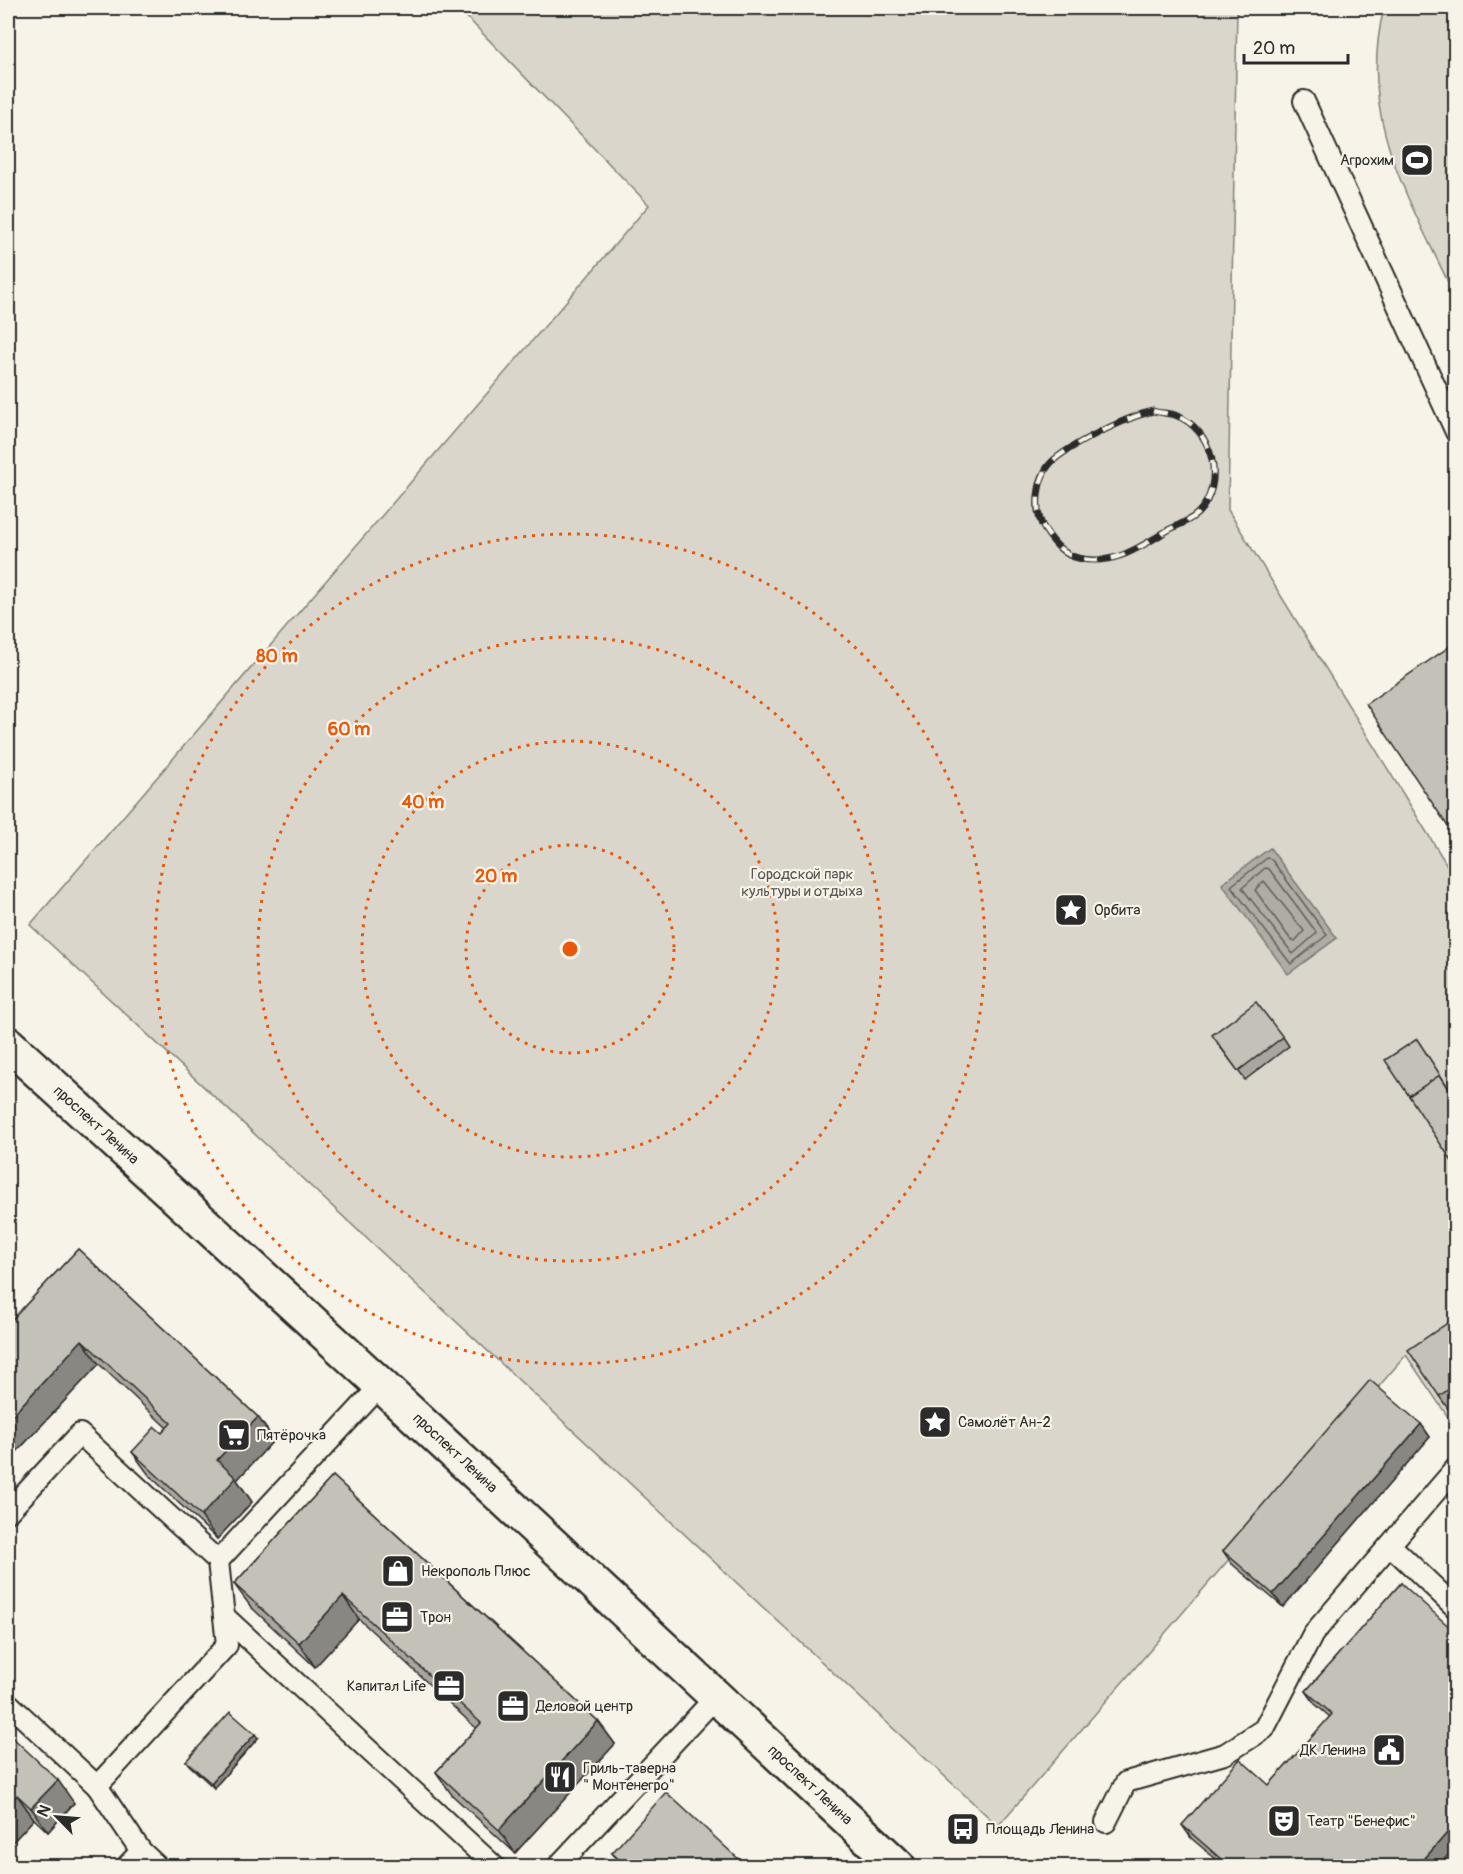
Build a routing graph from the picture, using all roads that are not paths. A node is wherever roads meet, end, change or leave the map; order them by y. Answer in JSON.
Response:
{"nodes":[{"id":1,"x":1304,"y":101,"type":"dead end"},
{"id":2,"x":1455,"y":432,"type":"edge"},
{"id":3,"x":8,"y":1044,"type":"edge"},
{"id":4,"x":381,"y":1385,"type":"junction"},
{"id":5,"x":1455,"y":1468,"type":"edge"},
{"id":6,"x":8,"y":1512,"type":"edge"},
{"id":7,"x":1390,"y":1545,"type":"junction"},
{"id":8,"x":218,"y":1561,"type":"junction"},
{"id":9,"x":1455,"y":1608,"type":"edge"},
{"id":10,"x":224,"y":1616,"type":"junction"},
{"id":11,"x":716,"y":1697,"type":"junction"},
{"id":12,"x":8,"y":1703,"type":"edge"},
{"id":13,"x":97,"y":1786,"type":"junction"},
{"id":14,"x":1106,"y":1822,"type":"dead end"},
{"id":15,"x":141,"y":1851,"type":"junction"},
{"id":16,"x":127,"y":1866,"type":"edge"},
{"id":17,"x":157,"y":1866,"type":"edge"},
{"id":18,"x":494,"y":1866,"type":"edge"},
{"id":19,"x":558,"y":1866,"type":"edge"},
{"id":20,"x":898,"y":1866,"type":"edge"}],
"edges":[{"from":1,"to":2,"type":"lane"},
{"from":3,"to":4,"type":"main road","name":"проспект Ленина"},
{"from":4,"to":8,"type":"lane"},
{"from":4,"to":11,"type":"main road","name":"проспект Ленина"},
{"from":5,"to":7,"type":"lane"},
{"from":6,"to":8,"type":"lane"},
{"from":7,"to":9,"type":"lane"},
{"from":7,"to":14,"type":"lane"},
{"from":8,"to":10,"type":"lane"},
{"from":10,"to":13,"type":"lane"},
{"from":10,"to":18,"type":"lane"},
{"from":11,"to":19,"type":"lane"},
{"from":11,"to":20,"type":"main road","name":"проспект Ленина"},
{"from":12,"to":13,"type":"lane"},
{"from":13,"to":15,"type":"lane"},
{"from":15,"to":16,"type":"lane"},
{"from":15,"to":17,"type":"lane"}]}
